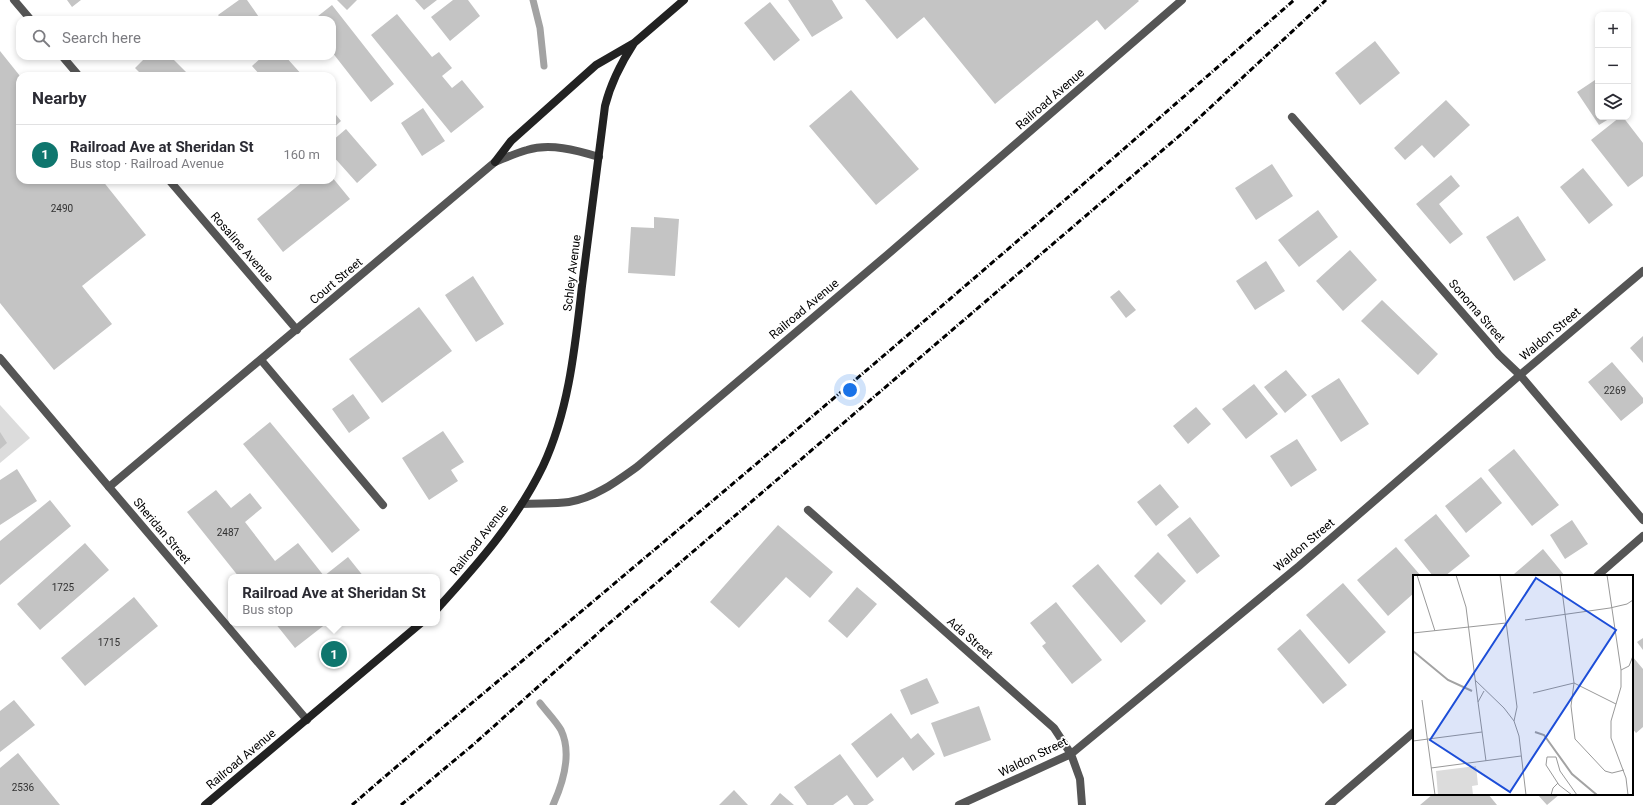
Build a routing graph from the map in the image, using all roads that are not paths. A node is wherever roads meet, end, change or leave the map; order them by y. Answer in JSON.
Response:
{"nodes":[{"id":1,"x":14,"y":0,"type":"edge"},
{"id":2,"x":684,"y":0,"type":"edge"},
{"id":3,"x":1182,"y":0,"type":"edge"},
{"id":4,"x":28,"y":16,"type":"edge"},
{"id":5,"x":634,"y":43,"type":"junction"},
{"id":6,"x":65,"y":60,"type":"edge"},
{"id":7,"x":76,"y":72,"type":"edge"},
{"id":8,"x":1292,"y":117,"type":"dead end"},
{"id":9,"x":599,"y":157,"type":"junction"},
{"id":10,"x":494,"y":162,"type":"junction"},
{"id":11,"x":172,"y":184,"type":"edge"},
{"id":12,"x":1643,"y":271,"type":"edge"},
{"id":13,"x":297,"y":330,"type":"junction"},
{"id":14,"x":0,"y":358,"type":"edge"},
{"id":15,"x":261,"y":360,"type":"junction"},
{"id":16,"x":1520,"y":375,"type":"junction"},
{"id":17,"x":109,"y":487,"type":"junction"},
{"id":18,"x":522,"y":504,"type":"junction"},
{"id":19,"x":383,"y":505,"type":"dead end"},
{"id":20,"x":808,"y":510,"type":"dead end"},
{"id":21,"x":1643,"y":520,"type":"edge"},
{"id":22,"x":1643,"y":536,"type":"edge"},
{"id":23,"x":1598,"y":575,"type":"edge"},
{"id":24,"x":440,"y":606,"type":"edge"},
{"id":25,"x":417,"y":626,"type":"edge"},
{"id":26,"x":307,"y":720,"type":"junction"},
{"id":27,"x":1413,"y":733,"type":"edge"},
{"id":28,"x":1072,"y":754,"type":"junction"},
{"id":29,"x":205,"y":805,"type":"edge"},
{"id":30,"x":959,"y":805,"type":"edge"},
{"id":31,"x":1082,"y":805,"type":"edge"},
{"id":32,"x":1329,"y":805,"type":"edge"}],
"edges":[{"from":1,"to":4,"type":"street"},
{"from":2,"to":5,"type":"main road"},
{"from":3,"to":18,"type":"street","name":"Railroad Avenue"},
{"from":5,"to":9,"type":"main road","name":"Schley Avenue"},
{"from":5,"to":10,"type":"main road"},
{"from":6,"to":7,"type":"street"},
{"from":8,"to":16,"type":"street","name":"Sonoma Street"},
{"from":9,"to":10,"type":"street","name":"Court Street"},
{"from":9,"to":18,"type":"main road","name":"Schley Avenue"},
{"from":10,"to":13,"type":"street","name":"Court Street"},
{"from":11,"to":13,"type":"street","name":"Rosaline Avenue"},
{"from":12,"to":16,"type":"street","name":"Waldon Street"},
{"from":13,"to":15,"type":"street","name":"Court Street"},
{"from":14,"to":17,"type":"street","name":"Sheridan Street"},
{"from":15,"to":17,"type":"street","name":"Court Street"},
{"from":15,"to":19,"type":"street"},
{"from":16,"to":21,"type":"street","name":"Sonoma Street"},
{"from":16,"to":28,"type":"street","name":"Waldon Street"},
{"from":17,"to":26,"type":"street","name":"Sheridan Street"},
{"from":18,"to":24,"type":"main road","name":"Railroad Avenue"},
{"from":20,"to":28,"type":"street","name":"Ada Street"},
{"from":22,"to":23,"type":"street"},
{"from":25,"to":26,"type":"main road","name":"Railroad Avenue"},
{"from":26,"to":29,"type":"main road","name":"Railroad Avenue"},
{"from":27,"to":32,"type":"street"},
{"from":28,"to":30,"type":"street","name":"Waldon Street"},
{"from":28,"to":31,"type":"street","name":"Ada Street"}]}
